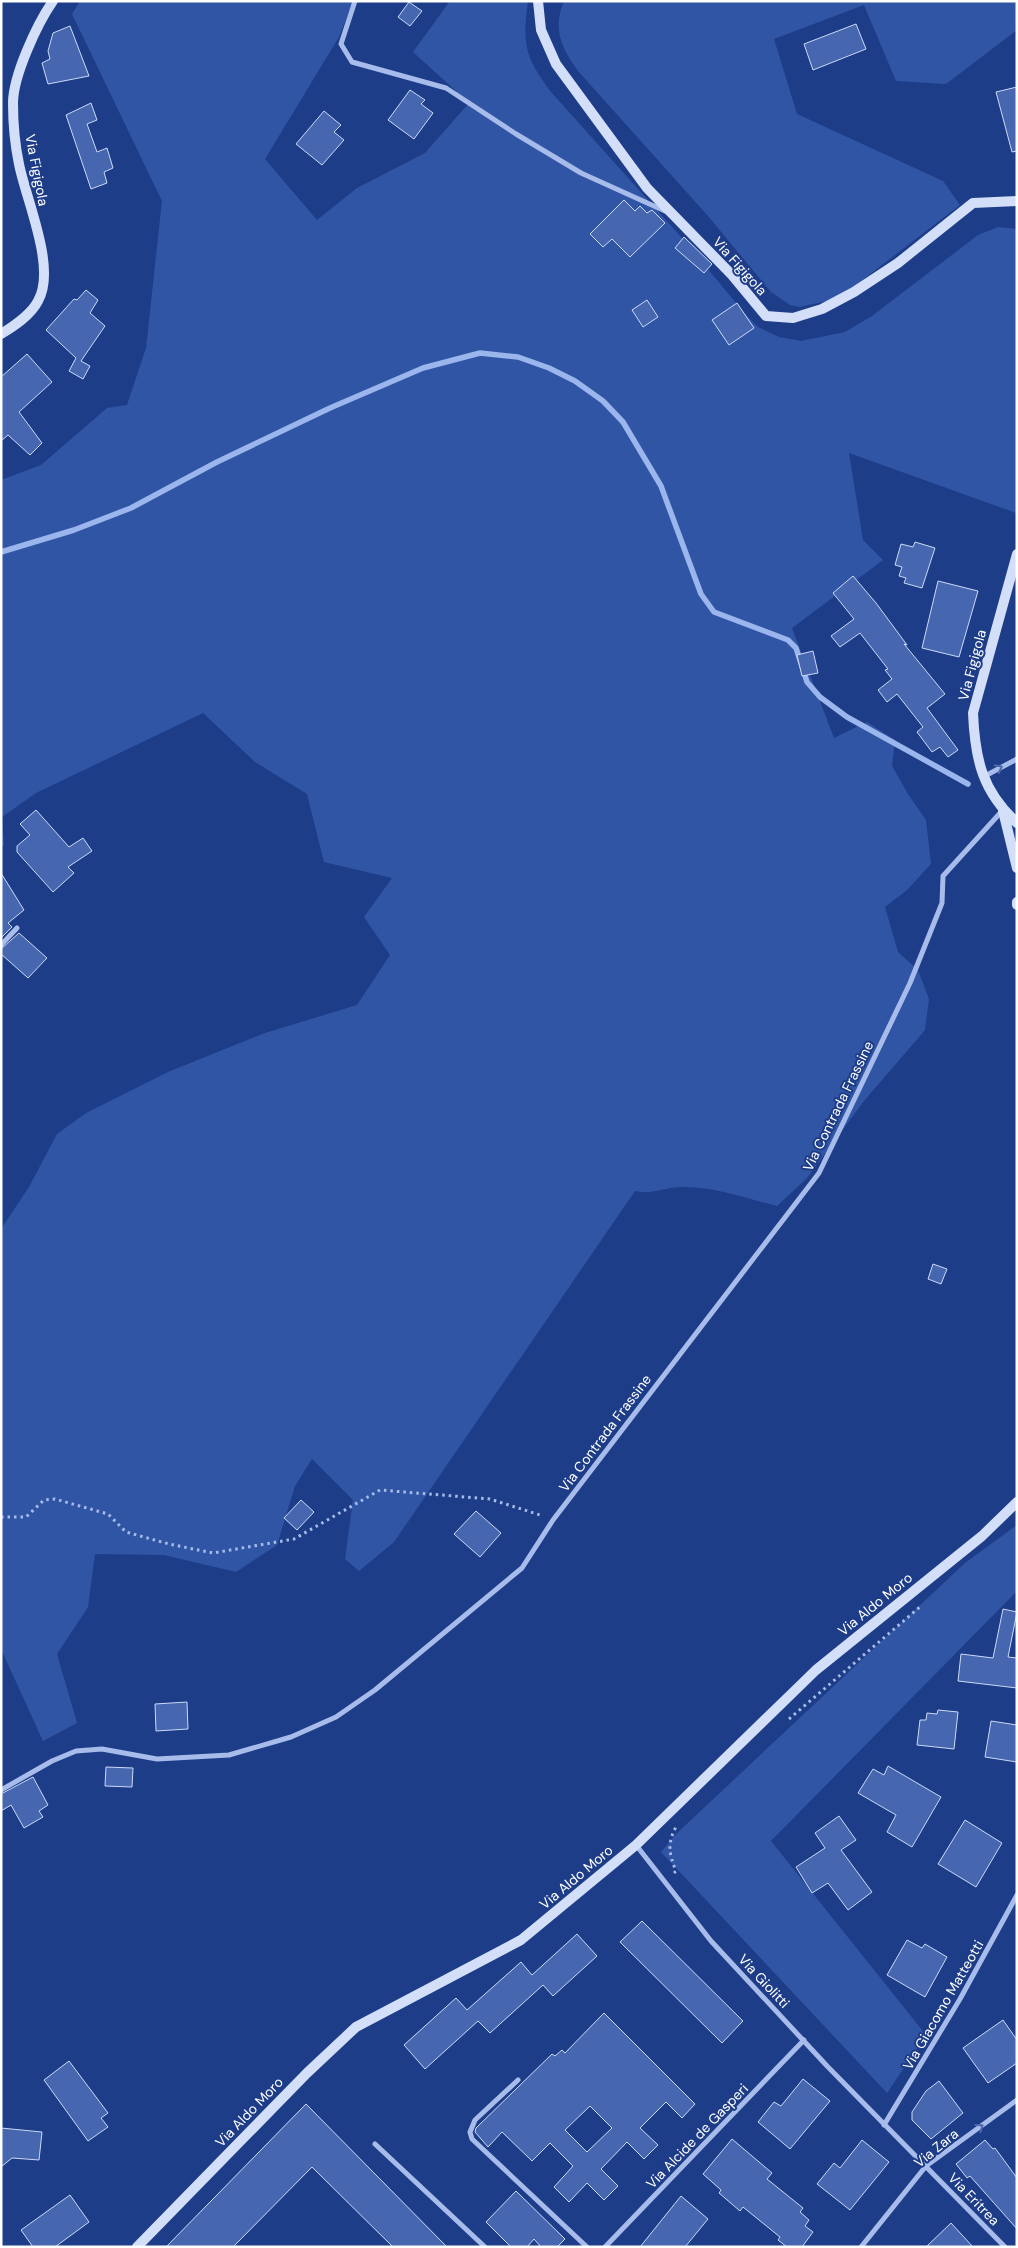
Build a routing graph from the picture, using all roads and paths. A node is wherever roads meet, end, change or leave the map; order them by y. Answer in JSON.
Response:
{"nodes":[{"id":1,"x":53,"y":1,"type":"edge"},
{"id":2,"x":355,"y":1,"type":"edge"},
{"id":3,"x":538,"y":1,"type":"edge"},
{"id":4,"x":1017,"y":201,"type":"edge"},
{"id":5,"x":670,"y":214,"type":"junction"},
{"id":6,"x":1,"y":334,"type":"edge"},
{"id":7,"x":1017,"y":554,"type":"edge"},
{"id":8,"x":1017,"y":759,"type":"edge"},
{"id":9,"x":982,"y":778,"type":"junction"},
{"id":10,"x":1002,"y":810,"type":"junction"},
{"id":11,"x":1017,"y":823,"type":"edge"},
{"id":12,"x":1017,"y":868,"type":"edge"},
{"id":13,"x":17,"y":928,"type":"dead end"},
{"id":14,"x":1,"y":946,"type":"edge"},
{"id":15,"x":1017,"y":1502,"type":"edge"},
{"id":16,"x":1,"y":1516,"type":"edge"},
{"id":17,"x":553,"y":1520,"type":"junction"},
{"id":18,"x":926,"y":1602,"type":"dead end"},
{"id":19,"x":782,"y":1725,"type":"dead end"},
{"id":20,"x":1,"y":1790,"type":"edge"},
{"id":21,"x":683,"y":1820,"type":"dead end"},
{"id":22,"x":636,"y":1845,"type":"junction"},
{"id":23,"x":674,"y":1873,"type":"dead end"},
{"id":24,"x":1017,"y":1895,"type":"edge"},
{"id":25,"x":804,"y":2040,"type":"junction"},
{"id":26,"x":518,"y":2080,"type":"dead end"},
{"id":27,"x":1017,"y":2100,"type":"edge"},
{"id":28,"x":884,"y":2125,"type":"junction"},
{"id":29,"x":375,"y":2144,"type":"dead end"},
{"id":30,"x":926,"y":2166,"type":"junction"},
{"id":31,"x":137,"y":2247,"type":"edge"},
{"id":32,"x":485,"y":2247,"type":"edge"},
{"id":33,"x":588,"y":2247,"type":"edge"},
{"id":34,"x":605,"y":2247,"type":"edge"},
{"id":35,"x":861,"y":2247,"type":"edge"},
{"id":36,"x":1005,"y":2247,"type":"edge"}],
"edges":[{"from":1,"to":6,"type":"street","name":"Via Figigola"},
{"from":2,"to":5,"type":"street"},
{"from":3,"to":5,"type":"street","name":"Via Figigola"},
{"from":4,"to":5,"type":"street","name":"Via Figigola"},
{"from":7,"to":9,"type":"street","name":"Via Figigola"},
{"from":9,"to":8,"type":"street","one_way":true},
{"from":9,"to":10,"type":"street","name":"Via Figigola"},
{"from":10,"to":11,"type":"street"},
{"from":10,"to":12,"type":"street"},
{"from":10,"to":17,"type":"street","name":"Via Contrada Frassine"},
{"from":13,"to":14,"type":"street"},
{"from":15,"to":22,"type":"street","name":"Via Aldo Moro"},
{"from":16,"to":17,"type":"path"},
{"from":17,"to":20,"type":"street","name":"Via Contrada Frassine"},
{"from":18,"to":19,"type":"path"},
{"from":21,"to":23,"type":"path"},
{"from":22,"to":25,"type":"street","name":"Via Giolitti"},
{"from":22,"to":31,"type":"street","name":"Via Aldo Moro"},
{"from":24,"to":28,"type":"street","name":"Via Giacomo Matteotti"},
{"from":25,"to":28,"type":"street","name":"Via Giolitti"},
{"from":25,"to":34,"type":"street","name":"Via Alcide de Gasperi"},
{"from":26,"to":33,"type":"street"},
{"from":30,"to":27,"type":"street","name":"Via Zara","one_way":true},
{"from":28,"to":30,"type":"street","name":"Via Eritrea"},
{"from":29,"to":32,"type":"street"},
{"from":30,"to":35,"type":"street","name":"Via Zara"},
{"from":30,"to":36,"type":"street","name":"Via Eritrea"}]}
